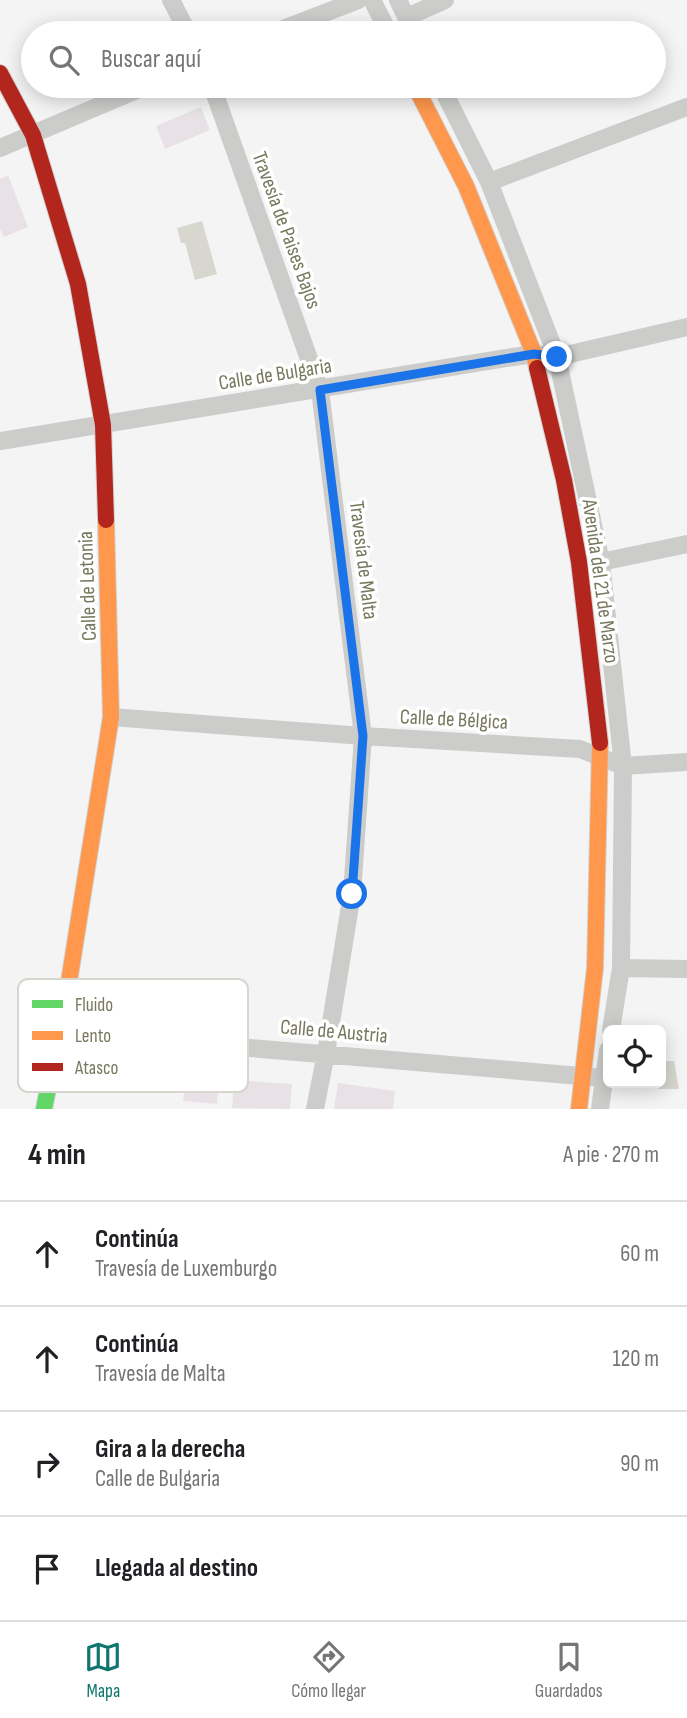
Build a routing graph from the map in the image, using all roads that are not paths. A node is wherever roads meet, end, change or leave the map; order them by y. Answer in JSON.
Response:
{"nodes":[{"id":1,"x":171,"y":0,"type":"edge"},
{"id":2,"x":358,"y":0,"type":"edge"},
{"id":3,"x":372,"y":0,"type":"edge"},
{"id":4,"x":398,"y":0,"type":"edge"},
{"id":5,"x":445,"y":0,"type":"edge"},
{"id":6,"x":182,"y":21,"type":"edge"},
{"id":7,"x":304,"y":21,"type":"edge"},
{"id":8,"x":383,"y":21,"type":"edge"},
{"id":9,"x":408,"y":21,"type":"edge"},
{"id":10,"x":416,"y":21,"type":"edge"},
{"id":11,"x":0,"y":73,"type":"edge"},
{"id":12,"x":118,"y":98,"type":"edge"},
{"id":13,"x":216,"y":98,"type":"edge"},
{"id":14,"x":421,"y":98,"type":"edge"},
{"id":15,"x":447,"y":98,"type":"edge"},
{"id":16,"x":687,"y":107,"type":"edge"},
{"id":17,"x":33,"y":135,"type":"junction"},
{"id":18,"x":0,"y":148,"type":"edge"},
{"id":19,"x":489,"y":182,"type":"junction"},
{"id":20,"x":687,"y":327,"type":"edge"},
{"id":21,"x":534,"y":354,"type":"junction"},
{"id":22,"x":557,"y":357,"type":"junction"},
{"id":23,"x":320,"y":390,"type":"junction"},
{"id":24,"x":103,"y":425,"type":"junction"},
{"id":25,"x":0,"y":441,"type":"edge"},
{"id":26,"x":687,"y":544,"type":"edge"},
{"id":27,"x":601,"y":562,"type":"junction"},
{"id":28,"x":111,"y":717,"type":"junction"},
{"id":29,"x":363,"y":736,"type":"junction"},
{"id":30,"x":601,"y":756,"type":"junction"},
{"id":31,"x":687,"y":762,"type":"edge"},
{"id":32,"x":624,"y":766,"type":"junction"},
{"id":33,"x":621,"y":968,"type":"junction"},
{"id":34,"x":687,"y":969,"type":"edge"},
{"id":35,"x":69,"y":979,"type":"edge"},
{"id":36,"x":612,"y":1025,"type":"edge"},
{"id":37,"x":248,"y":1047,"type":"edge"},
{"id":38,"x":326,"y":1053,"type":"junction"},
{"id":39,"x":583,"y":1075,"type":"junction"},
{"id":40,"x":603,"y":1078,"type":"edge"},
{"id":41,"x":603,"y":1086,"type":"edge"},
{"id":42,"x":315,"y":1109,"type":"edge"},
{"id":43,"x":579,"y":1109,"type":"edge"},
{"id":44,"x":600,"y":1109,"type":"edge"}],
"edges":[{"from":1,"to":6,"type":"street"},
{"from":2,"to":7,"type":"street"},
{"from":3,"to":8,"type":"street"},
{"from":4,"to":9,"type":"street"},
{"from":5,"to":10,"type":"street"},
{"from":11,"to":17,"type":"street","name":"Calle de Letonia"},
{"from":12,"to":17,"type":"street"},
{"from":13,"to":23,"type":"street","name":"Travesía de Paises Bajos"},
{"from":14,"to":21,"type":"street","name":"Avenida del 21 de Marzo"},
{"from":15,"to":19,"type":"street","name":"Avenida del 21 de Marzo"},
{"from":16,"to":19,"type":"street"},
{"from":17,"to":18,"type":"street"},
{"from":17,"to":24,"type":"street","name":"Calle de Letonia"},
{"from":19,"to":22,"type":"street","name":"Avenida del 21 de Marzo"},
{"from":20,"to":22,"type":"street"},
{"from":21,"to":22,"type":"street","name":"Calle de Bulgaria"},
{"from":21,"to":23,"type":"street","name":"Calle de Bulgaria"},
{"from":21,"to":30,"type":"street","name":"Avenida del 21 de Marzo"},
{"from":22,"to":27,"type":"street","name":"Avenida del 21 de Marzo"},
{"from":23,"to":24,"type":"street","name":"Calle de Bulgaria"},
{"from":23,"to":29,"type":"street","name":"Travesía de Malta"},
{"from":24,"to":25,"type":"street","name":"Calle de Bulgaria"},
{"from":24,"to":28,"type":"street","name":"Calle de Letonia"},
{"from":26,"to":27,"type":"street"},
{"from":27,"to":32,"type":"street","name":"Avenida del 21 de Marzo"},
{"from":28,"to":29,"type":"street","name":"Calle de Bélgica"},
{"from":28,"to":35,"type":"street","name":"Calle de Letonia"},
{"from":29,"to":30,"type":"street","name":"Calle de Bélgica"},
{"from":29,"to":38,"type":"street","name":"Travesía de Malta"},
{"from":30,"to":32,"type":"street","name":"Calle de Bélgica"},
{"from":30,"to":39,"type":"street","name":"Avenida del 21 de Marzo"},
{"from":31,"to":32,"type":"street"},
{"from":32,"to":33,"type":"street","name":"Avenida del 21 de Marzo"},
{"from":33,"to":34,"type":"street"},
{"from":33,"to":36,"type":"street","name":"Avenida del 21 de Marzo"},
{"from":37,"to":38,"type":"street","name":"Calle de Austria"},
{"from":38,"to":39,"type":"street","name":"Calle de Austria"},
{"from":38,"to":42,"type":"street","name":"Travesía de Malta"},
{"from":39,"to":40,"type":"street","name":"Calle de Austria"},
{"from":39,"to":43,"type":"street","name":"Avenida del 21 de Marzo"},
{"from":41,"to":44,"type":"street"}]}
